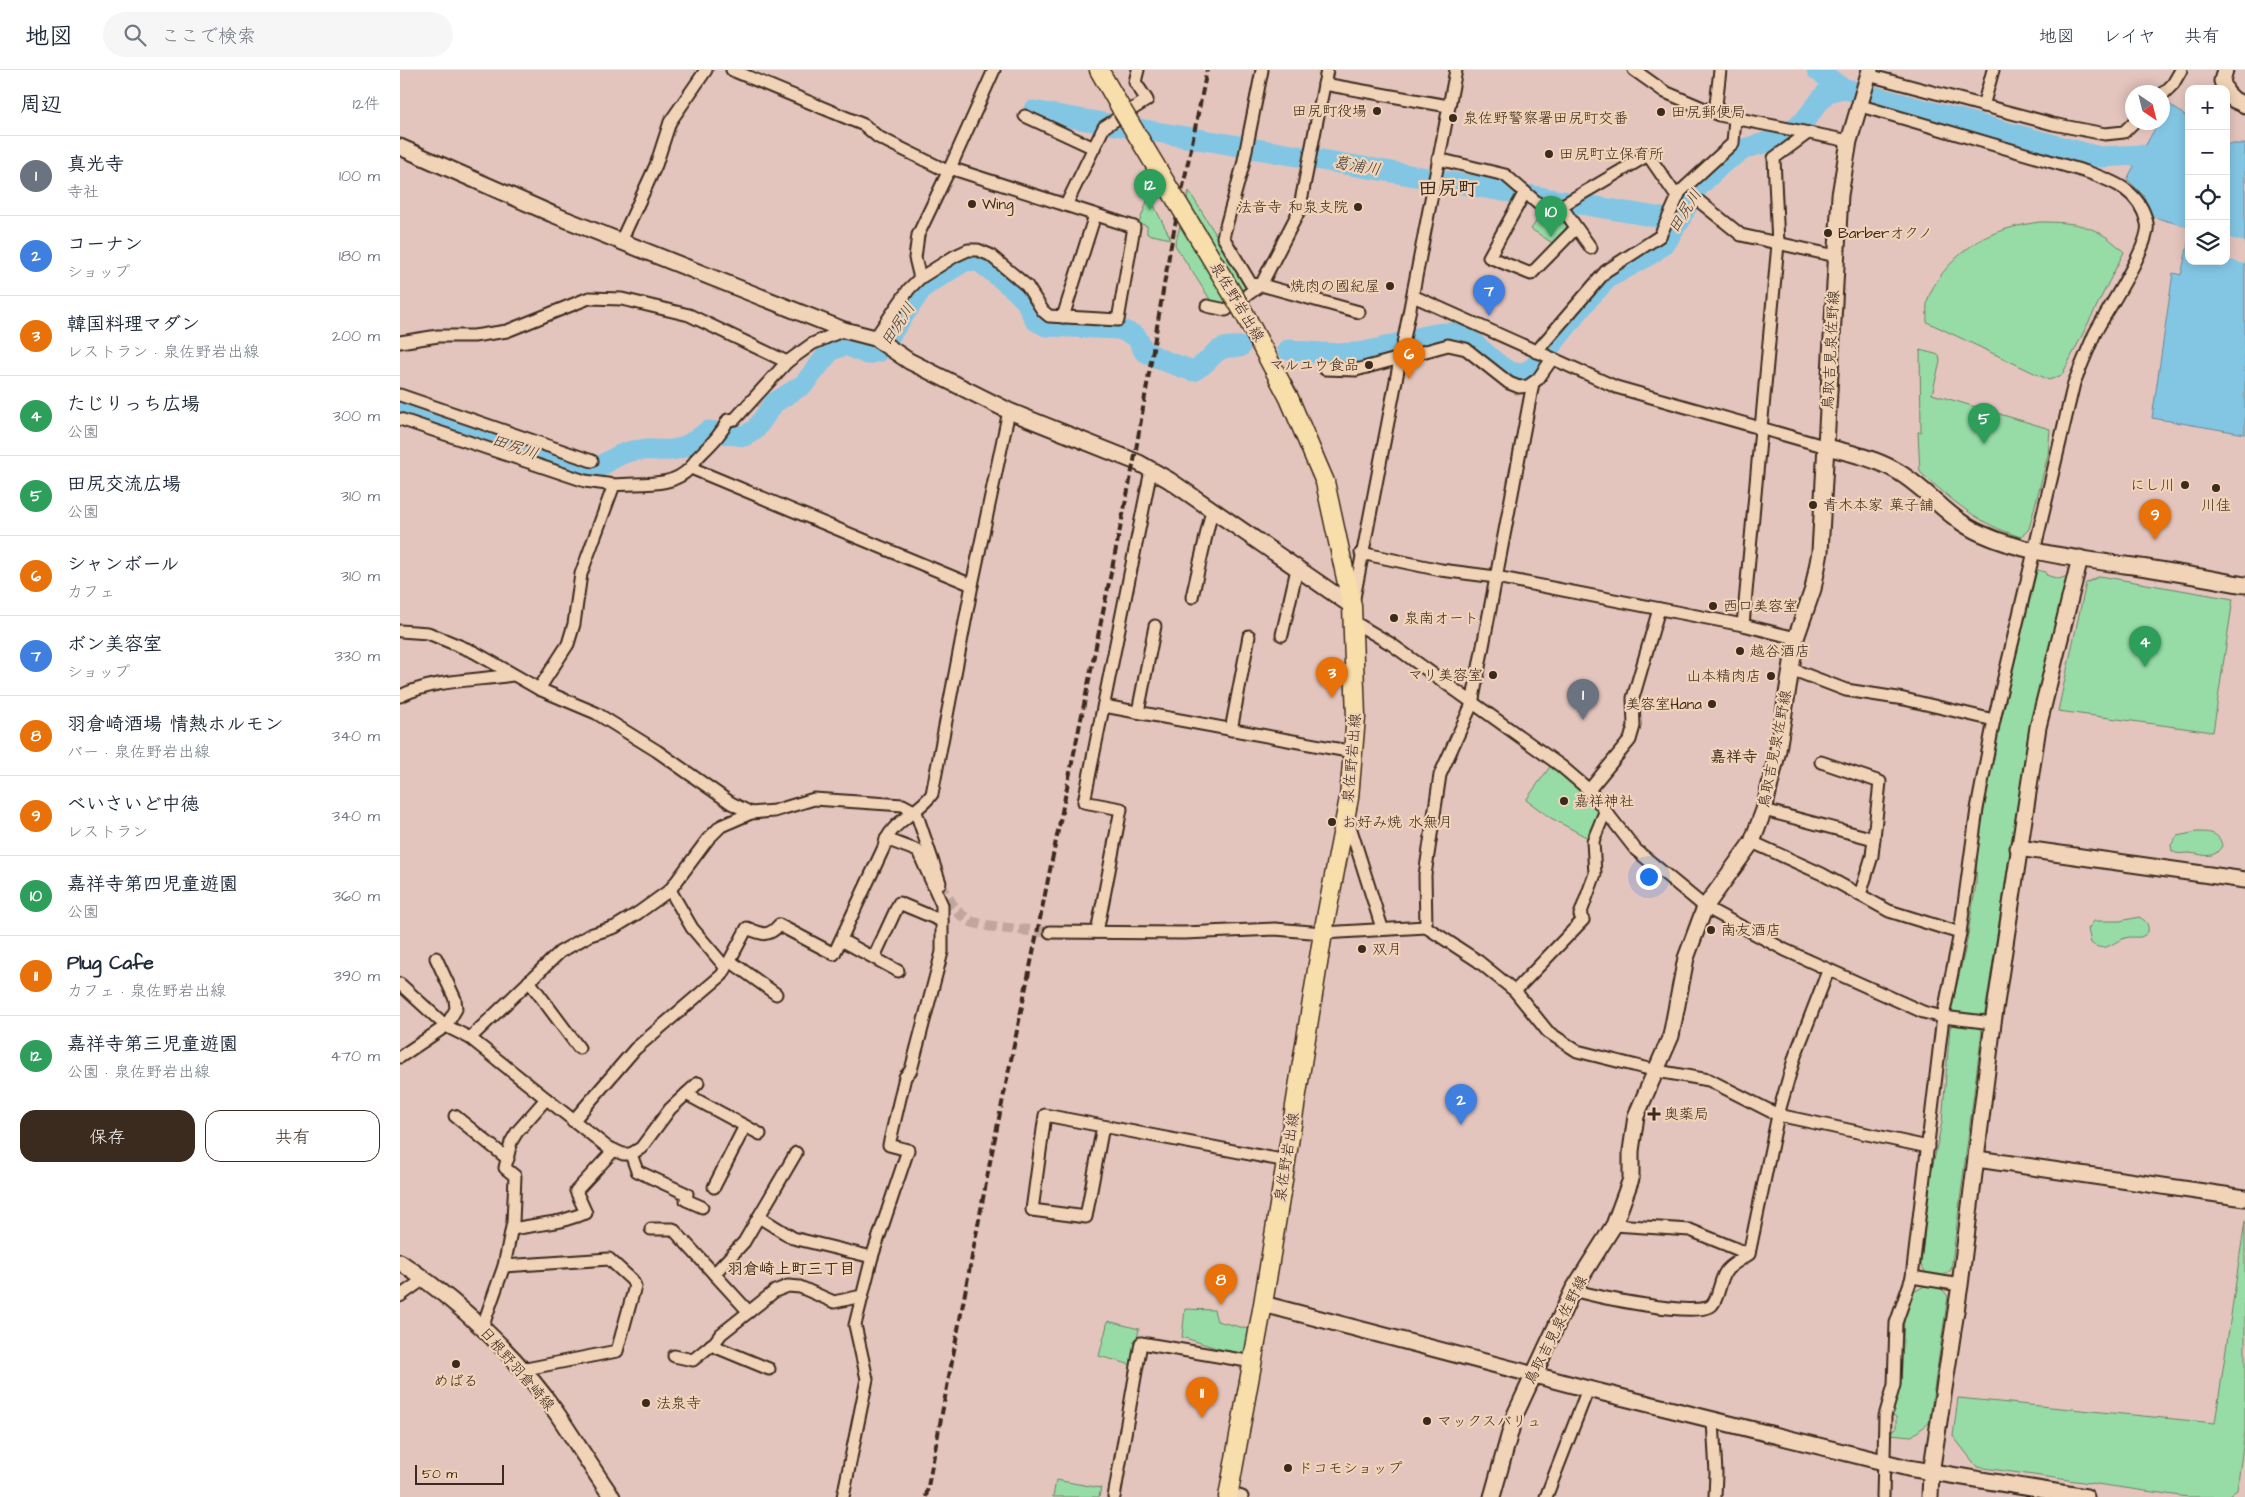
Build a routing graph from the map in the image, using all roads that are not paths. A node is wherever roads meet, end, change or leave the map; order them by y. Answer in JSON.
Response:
{"nodes":[{"id":1,"x":706,"y":70,"type":"edge"},
{"id":2,"x":732,"y":70,"type":"edge"},
{"id":3,"x":994,"y":70,"type":"edge"},
{"id":4,"x":1098,"y":70,"type":"edge"},
{"id":5,"x":1138,"y":70,"type":"edge"},
{"id":6,"x":1262,"y":70,"type":"edge"},
{"id":7,"x":1327,"y":70,"type":"edge"},
{"id":8,"x":1456,"y":70,"type":"edge"},
{"id":9,"x":1634,"y":70,"type":"edge"},
{"id":10,"x":1720,"y":70,"type":"edge"},
{"id":11,"x":1993,"y":70,"type":"edge"},
{"id":12,"x":2182,"y":70,"type":"edge"},
{"id":13,"x":2225,"y":70,"type":"edge"},
{"id":14,"x":1868,"y":77,"type":"edge"},
{"id":15,"x":1324,"y":84,"type":"junction"},
{"id":16,"x":2224,"y":85,"type":"edge"},
{"id":17,"x":2170,"y":87,"type":"edge"},
{"id":18,"x":2230,"y":95,"type":"edge"},
{"id":19,"x":1861,"y":104,"type":"junction"},
{"id":20,"x":2245,"y":105,"type":"edge"},
{"id":21,"x":1448,"y":106,"type":"junction"},
{"id":22,"x":1983,"y":106,"type":"junction"},
{"id":23,"x":1715,"y":113,"type":"junction"},
{"id":24,"x":1024,"y":116,"type":"dead end"},
{"id":25,"x":1735,"y":119,"type":"junction"},
{"id":26,"x":2126,"y":130,"type":"edge"},
{"id":27,"x":1808,"y":133,"type":"junction"},
{"id":28,"x":1849,"y":141,"type":"junction"},
{"id":29,"x":400,"y":147,"type":"edge"},
{"id":30,"x":1094,"y":148,"type":"junction"},
{"id":31,"x":1438,"y":159,"type":"junction"},
{"id":32,"x":949,"y":170,"type":"junction"},
{"id":33,"x":1525,"y":192,"type":"junction"},
{"id":34,"x":1677,"y":197,"type":"junction"},
{"id":35,"x":1700,"y":202,"type":"dead end"},
{"id":36,"x":1066,"y":205,"type":"junction"},
{"id":37,"x":1561,"y":206,"type":"junction"},
{"id":38,"x":1096,"y":214,"type":"junction"},
{"id":39,"x":1576,"y":228,"type":"junction"},
{"id":40,"x":622,"y":241,"type":"junction"},
{"id":41,"x":1778,"y":244,"type":"junction"},
{"id":42,"x":1591,"y":248,"type":"dead end"},
{"id":43,"x":1836,"y":256,"type":"junction"},
{"id":44,"x":920,"y":278,"type":"junction"},
{"id":45,"x":1261,"y":285,"type":"junction"},
{"id":46,"x":1413,"y":296,"type":"junction"},
{"id":47,"x":1207,"y":306,"type":"dead end"},
{"id":48,"x":1359,"y":312,"type":"dead end"},
{"id":49,"x":1063,"y":317,"type":"junction"},
{"id":50,"x":844,"y":330,"type":"junction"},
{"id":51,"x":878,"y":340,"type":"junction"},
{"id":52,"x":400,"y":342,"type":"edge"},
{"id":53,"x":1536,"y":352,"type":"junction"},
{"id":54,"x":1552,"y":359,"type":"junction"},
{"id":55,"x":1399,"y":360,"type":"junction"},
{"id":56,"x":786,"y":362,"type":"junction"},
{"id":57,"x":1325,"y":369,"type":"dead end"},
{"id":58,"x":1532,"y":383,"type":"junction"},
{"id":59,"x":400,"y":395,"type":"edge"},
{"id":60,"x":1009,"y":412,"type":"junction"},
{"id":61,"x":400,"y":419,"type":"edge"},
{"id":62,"x":1760,"y":429,"type":"junction"},
{"id":63,"x":1827,"y":447,"type":"junction"},
{"id":64,"x":592,"y":461,"type":"dead end"},
{"id":65,"x":691,"y":468,"type":"junction"},
{"id":66,"x":1151,"y":470,"type":"junction"},
{"id":67,"x":614,"y":485,"type":"junction"},
{"id":68,"x":1212,"y":510,"type":"junction"},
{"id":69,"x":2034,"y":551,"type":"junction"},
{"id":70,"x":1361,"y":553,"type":"junction"},
{"id":71,"x":2080,"y":558,"type":"junction"},
{"id":72,"x":1297,"y":569,"type":"junction"},
{"id":73,"x":1496,"y":577,"type":"junction"},
{"id":74,"x":972,"y":585,"type":"junction"},
{"id":75,"x":2245,"y":585,"type":"edge"},
{"id":76,"x":1192,"y":597,"type":"dead end"},
{"id":77,"x":1660,"y":609,"type":"junction"},
{"id":78,"x":1353,"y":614,"type":"junction"},
{"id":79,"x":1743,"y":625,"type":"junction"},
{"id":80,"x":1155,"y":626,"type":"dead end"},
{"id":81,"x":400,"y":631,"type":"edge"},
{"id":82,"x":1249,"y":636,"type":"dead end"},
{"id":83,"x":1282,"y":636,"type":"dead end"},
{"id":84,"x":1796,"y":638,"type":"junction"},
{"id":85,"x":1791,"y":669,"type":"junction"},
{"id":86,"x":512,"y":675,"type":"junction"},
{"id":87,"x":539,"y":689,"type":"junction"},
{"id":88,"x":400,"y":696,"type":"edge"},
{"id":89,"x":1472,"y":704,"type":"junction"},
{"id":90,"x":1104,"y":706,"type":"junction"},
{"id":91,"x":1138,"y":712,"type":"junction"},
{"id":92,"x":1994,"y":720,"type":"junction"},
{"id":93,"x":1231,"y":730,"type":"junction"},
{"id":94,"x":1353,"y":752,"type":"junction"},
{"id":95,"x":1821,"y":762,"type":"dead end"},
{"id":96,"x":1589,"y":790,"type":"junction"},
{"id":97,"x":1764,"y":810,"type":"junction"},
{"id":98,"x":916,"y":812,"type":"junction"},
{"id":99,"x":1605,"y":812,"type":"junction"},
{"id":100,"x":751,"y":813,"type":"junction"},
{"id":101,"x":1346,"y":813,"type":"junction"},
{"id":102,"x":886,"y":838,"type":"junction"},
{"id":103,"x":1874,"y":839,"type":"junction"},
{"id":104,"x":1752,"y":842,"type":"junction"},
{"id":105,"x":2018,"y":848,"type":"junction"},
{"id":106,"x":2245,"y":880,"type":"edge"},
{"id":107,"x":940,"y":882,"type":"tunnel mouth"},
{"id":108,"x":670,"y":890,"type":"junction"},
{"id":109,"x":1860,"y":895,"type":"junction"},
{"id":110,"x":1705,"y":907,"type":"junction"},
{"id":111,"x":942,"y":920,"type":"junction"},
{"id":112,"x":1426,"y":927,"type":"junction"},
{"id":113,"x":1382,"y":928,"type":"junction"},
{"id":114,"x":1050,"y":932,"type":"tunnel mouth"},
{"id":115,"x":1097,"y":932,"type":"junction"},
{"id":116,"x":1323,"y":933,"type":"junction"},
{"id":117,"x":1960,"y":933,"type":"junction"},
{"id":118,"x":841,"y":940,"type":"junction"},
{"id":119,"x":874,"y":957,"type":"junction"},
{"id":120,"x":436,"y":958,"type":"dead end"},
{"id":121,"x":728,"y":965,"type":"junction"},
{"id":122,"x":898,"y":971,"type":"dead end"},
{"id":123,"x":1828,"y":971,"type":"junction"},
{"id":124,"x":529,"y":981,"type":"junction"},
{"id":125,"x":400,"y":984,"type":"edge"},
{"id":126,"x":1515,"y":992,"type":"junction"},
{"id":127,"x":776,"y":994,"type":"dead end"},
{"id":128,"x":1943,"y":1017,"type":"junction"},
{"id":129,"x":1994,"y":1023,"type":"junction"},
{"id":130,"x":446,"y":1026,"type":"junction"},
{"id":131,"x":470,"y":1038,"type":"junction"},
{"id":132,"x":579,"y":1048,"type":"dead end"},
{"id":133,"x":400,"y":1057,"type":"edge"},
{"id":134,"x":1657,"y":1071,"type":"junction"},
{"id":135,"x":698,"y":1083,"type":"dead end"},
{"id":136,"x":686,"y":1094,"type":"junction"},
{"id":137,"x":546,"y":1099,"type":"junction"},
{"id":138,"x":1778,"y":1115,"type":"junction"},
{"id":139,"x":455,"y":1116,"type":"dead end"},
{"id":140,"x":573,"y":1121,"type":"junction"},
{"id":141,"x":745,"y":1126,"type":"junction"},
{"id":142,"x":1103,"y":1126,"type":"junction"},
{"id":143,"x":760,"y":1134,"type":"dead end"},
{"id":144,"x":1928,"y":1147,"type":"junction"},
{"id":145,"x":614,"y":1150,"type":"junction"},
{"id":146,"x":796,"y":1153,"type":"dead end"},
{"id":147,"x":631,"y":1154,"type":"junction"},
{"id":148,"x":508,"y":1159,"type":"junction"},
{"id":149,"x":1977,"y":1159,"type":"junction"},
{"id":150,"x":1287,"y":1161,"type":"junction"},
{"id":151,"x":714,"y":1187,"type":"dead end"},
{"id":152,"x":2245,"y":1198,"type":"edge"},
{"id":153,"x":702,"y":1207,"type":"dead end"},
{"id":154,"x":759,"y":1218,"type":"junction"},
{"id":155,"x":1614,"y":1225,"type":"junction"},
{"id":156,"x":512,"y":1229,"type":"junction"},
{"id":157,"x":651,"y":1229,"type":"dead end"},
{"id":158,"x":1749,"y":1254,"type":"junction"},
{"id":159,"x":872,"y":1257,"type":"junction"},
{"id":160,"x":400,"y":1262,"type":"edge"},
{"id":161,"x":504,"y":1266,"type":"junction"},
{"id":162,"x":714,"y":1274,"type":"junction"},
{"id":163,"x":1912,"y":1277,"type":"junction"},
{"id":164,"x":424,"y":1278,"type":"junction"},
{"id":165,"x":1960,"y":1285,"type":"junction"},
{"id":166,"x":1573,"y":1290,"type":"junction"},
{"id":167,"x":400,"y":1296,"type":"edge"},
{"id":168,"x":862,"y":1296,"type":"junction"},
{"id":169,"x":1263,"y":1304,"type":"junction"},
{"id":170,"x":749,"y":1312,"type":"junction"},
{"id":171,"x":482,"y":1328,"type":"junction"},
{"id":172,"x":711,"y":1345,"type":"junction"},
{"id":173,"x":674,"y":1356,"type":"dead end"},
{"id":174,"x":1253,"y":1362,"type":"junction"},
{"id":175,"x":769,"y":1369,"type":"dead end"},
{"id":176,"x":521,"y":1370,"type":"junction"},
{"id":177,"x":1533,"y":1374,"type":"junction"},
{"id":178,"x":1588,"y":1389,"type":"junction"},
{"id":179,"x":1713,"y":1420,"type":"junction"},
{"id":180,"x":1884,"y":1462,"type":"junction"},
{"id":181,"x":1931,"y":1473,"type":"junction"},
{"id":182,"x":1233,"y":1496,"type":"edge"},
{"id":183,"x":612,"y":1497,"type":"edge"},
{"id":184,"x":843,"y":1497,"type":"edge"},
{"id":185,"x":1114,"y":1497,"type":"edge"},
{"id":186,"x":1492,"y":1497,"type":"edge"},
{"id":187,"x":1546,"y":1497,"type":"edge"},
{"id":188,"x":1715,"y":1497,"type":"edge"},
{"id":189,"x":1883,"y":1497,"type":"edge"},
{"id":190,"x":1930,"y":1497,"type":"edge"},
{"id":191,"x":2086,"y":1497,"type":"edge"}],
"edges":[{"from":1,"to":40,"type":"street"},
{"from":2,"to":32,"type":"street"},
{"from":3,"to":32,"type":"street"},
{"from":4,"to":78,"type":"main road","name":"泉佐野岩出線","bridge":true},
{"from":5,"to":30,"type":"street"},
{"from":6,"to":45,"type":"street"},
{"from":7,"to":15,"type":"street"},
{"from":8,"to":21,"type":"street"},
{"from":9,"to":23,"type":"street"},
{"from":10,"to":23,"type":"street"},
{"from":11,"to":22,"type":"street"},
{"from":12,"to":17,"type":"street"},
{"from":13,"to":16,"type":"street"},
{"from":14,"to":19,"type":"street","name":"鳥取吉見泉佐野線"},
{"from":14,"to":22,"type":"street"},
{"from":15,"to":21,"type":"street"},
{"from":15,"to":45,"type":"street"},
{"from":18,"to":20,"type":"street"},
{"from":19,"to":28,"type":"street","name":"鳥取吉見泉佐野線"},
{"from":19,"to":69,"type":"street"},
{"from":21,"to":31,"type":"street"},
{"from":22,"to":26,"type":"street"},
{"from":23,"to":25,"type":"street"},
{"from":24,"to":30,"type":"street"},
{"from":25,"to":27,"type":"street"},
{"from":25,"to":34,"type":"street"},
{"from":27,"to":28,"type":"street"},
{"from":27,"to":41,"type":"street"},
{"from":28,"to":43,"type":"street","name":"鳥取吉見泉佐野線"},
{"from":29,"to":40,"type":"street"},
{"from":30,"to":36,"type":"street"},
{"from":31,"to":33,"type":"street"},
{"from":31,"to":46,"type":"street"},
{"from":32,"to":36,"type":"street"},
{"from":32,"to":44,"type":"street"},
{"from":33,"to":37,"type":"street"},
{"from":33,"to":39,"type":"street"},
{"from":34,"to":37,"type":"street"},
{"from":34,"to":53,"type":"street"},
{"from":35,"to":41,"type":"street"},
{"from":36,"to":38,"type":"street"},
{"from":37,"to":39,"type":"street"},
{"from":38,"to":49,"type":"street"},
{"from":38,"to":49,"type":"street"},
{"from":39,"to":42,"type":"street"},
{"from":40,"to":50,"type":"street"},
{"from":41,"to":43,"type":"street"},
{"from":41,"to":62,"type":"street"},
{"from":43,"to":63,"type":"street","name":"鳥取吉見泉佐野線"},
{"from":44,"to":49,"type":"street"},
{"from":44,"to":51,"type":"street"},
{"from":45,"to":47,"type":"street"},
{"from":45,"to":48,"type":"street"},
{"from":46,"to":53,"type":"street"},
{"from":46,"to":55,"type":"street"},
{"from":50,"to":51,"type":"street"},
{"from":50,"to":56,"type":"street"},
{"from":51,"to":60,"type":"street"},
{"from":52,"to":56,"type":"street"},
{"from":53,"to":54,"type":"street"},
{"from":54,"to":58,"type":"street"},
{"from":54,"to":62,"type":"street"},
{"from":55,"to":57,"type":"street"},
{"from":55,"to":58,"type":"street"},
{"from":55,"to":70,"type":"street"},
{"from":56,"to":65,"type":"street"},
{"from":58,"to":73,"type":"street"},
{"from":59,"to":64,"type":"street"},
{"from":60,"to":66,"type":"street"},
{"from":60,"to":74,"type":"street"},
{"from":61,"to":67,"type":"street"},
{"from":62,"to":63,"type":"street"},
{"from":62,"to":79,"type":"street"},
{"from":63,"to":69,"type":"street"},
{"from":63,"to":84,"type":"street","name":"鳥取吉見泉佐野線"},
{"from":65,"to":67,"type":"street"},
{"from":65,"to":74,"type":"street"},
{"from":66,"to":68,"type":"street"},
{"from":66,"to":90,"type":"street"},
{"from":67,"to":87,"type":"street"},
{"from":68,"to":72,"type":"street"},
{"from":68,"to":76,"type":"street"},
{"from":69,"to":71,"type":"street"},
{"from":69,"to":92,"type":"street"},
{"from":70,"to":73,"type":"street"},
{"from":70,"to":78,"type":"street"},
{"from":71,"to":75,"type":"street"},
{"from":71,"to":105,"type":"street"},
{"from":72,"to":78,"type":"street"},
{"from":72,"to":83,"type":"street"},
{"from":73,"to":77,"type":"street"},
{"from":73,"to":89,"type":"street"},
{"from":74,"to":98,"type":"street"},
{"from":77,"to":79,"type":"street"},
{"from":77,"to":96,"type":"street"},
{"from":78,"to":89,"type":"street"},
{"from":78,"to":94,"type":"main road","name":"泉佐野岩出線"},
{"from":79,"to":84,"type":"street"},
{"from":80,"to":91,"type":"street"},
{"from":81,"to":86,"type":"street"},
{"from":82,"to":93,"type":"street"},
{"from":84,"to":85,"type":"street","name":"鳥取吉見泉佐野線"},
{"from":85,"to":92,"type":"street"},
{"from":85,"to":97,"type":"street","name":"鳥取吉見泉佐野線"},
{"from":86,"to":87,"type":"street"},
{"from":86,"to":88,"type":"street"},
{"from":87,"to":100,"type":"street"},
{"from":89,"to":96,"type":"street"},
{"from":89,"to":112,"type":"street"},
{"from":90,"to":91,"type":"street"},
{"from":90,"to":115,"type":"street"},
{"from":91,"to":93,"type":"street"},
{"from":92,"to":117,"type":"street"},
{"from":93,"to":94,"type":"street"},
{"from":94,"to":101,"type":"main road","name":"泉佐野岩出線"},
{"from":95,"to":103,"type":"street"},
{"from":96,"to":99,"type":"street"},
{"from":97,"to":103,"type":"street"},
{"from":97,"to":104,"type":"street","name":"鳥取吉見泉佐野線"},
{"from":98,"to":100,"type":"street"},
{"from":98,"to":102,"type":"street"},
{"from":98,"to":107,"type":"street"},
{"from":99,"to":110,"type":"street"},
{"from":99,"to":126,"type":"street"},
{"from":100,"to":108,"type":"street"},
{"from":101,"to":113,"type":"street"},
{"from":101,"to":116,"type":"main road","name":"泉佐野岩出線"},
{"from":102,"to":111,"type":"street"},
{"from":102,"to":118,"type":"street"},
{"from":103,"to":109,"type":"street"},
{"from":104,"to":109,"type":"street"},
{"from":104,"to":110,"type":"street","name":"鳥取吉見泉佐野線"},
{"from":105,"to":106,"type":"street"},
{"from":105,"to":129,"type":"street"},
{"from":108,"to":121,"type":"street"},
{"from":108,"to":124,"type":"street"},
{"from":109,"to":117,"type":"street"},
{"from":110,"to":123,"type":"street"},
{"from":110,"to":134,"type":"street","name":"鳥取吉見泉佐野線"},
{"from":111,"to":119,"type":"street"},
{"from":111,"to":159,"type":"street"},
{"from":112,"to":113,"type":"street"},
{"from":112,"to":126,"type":"street"},
{"from":113,"to":116,"type":"street"},
{"from":114,"to":115,"type":"street"},
{"from":115,"to":116,"type":"street"},
{"from":116,"to":150,"type":"main road","name":"泉佐野岩出線"},
{"from":117,"to":128,"type":"street"},
{"from":118,"to":119,"type":"street"},
{"from":118,"to":121,"type":"street"},
{"from":119,"to":122,"type":"street"},
{"from":120,"to":130,"type":"street"},
{"from":121,"to":127,"type":"street"},
{"from":121,"to":140,"type":"street"},
{"from":123,"to":128,"type":"street"},
{"from":123,"to":138,"type":"street"},
{"from":124,"to":131,"type":"street"},
{"from":124,"to":132,"type":"street"},
{"from":125,"to":130,"type":"street"},
{"from":126,"to":134,"type":"street"},
{"from":128,"to":129,"type":"street"},
{"from":128,"to":144,"type":"street"},
{"from":129,"to":149,"type":"street"},
{"from":130,"to":131,"type":"street"},
{"from":130,"to":133,"type":"street"},
{"from":131,"to":137,"type":"street"},
{"from":134,"to":138,"type":"street"},
{"from":134,"to":155,"type":"street","name":"鳥取吉見泉佐野線"},
{"from":135,"to":136,"type":"street"},
{"from":136,"to":141,"type":"street"},
{"from":136,"to":147,"type":"street"},
{"from":137,"to":140,"type":"street"},
{"from":137,"to":148,"type":"street"},
{"from":138,"to":144,"type":"street"},
{"from":138,"to":158,"type":"street"},
{"from":139,"to":148,"type":"street"},
{"from":140,"to":145,"type":"street"},
{"from":141,"to":143,"type":"street"},
{"from":141,"to":151,"type":"street"},
{"from":142,"to":142,"type":"street"},
{"from":142,"to":150,"type":"street"},
{"from":144,"to":163,"type":"street"},
{"from":145,"to":147,"type":"street"},
{"from":145,"to":156,"type":"street"},
{"from":146,"to":154,"type":"street"},
{"from":147,"to":153,"type":"street"},
{"from":148,"to":156,"type":"street"},
{"from":149,"to":152,"type":"street"},
{"from":149,"to":165,"type":"street"},
{"from":150,"to":169,"type":"main road","name":"泉佐野岩出線"},
{"from":154,"to":159,"type":"street"},
{"from":154,"to":162,"type":"street"},
{"from":155,"to":158,"type":"street"},
{"from":155,"to":166,"type":"street","name":"鳥取吉見泉佐野線"},
{"from":156,"to":161,"type":"street"},
{"from":157,"to":162,"type":"street"},
{"from":158,"to":166,"type":"street"},
{"from":159,"to":168,"type":"street"},
{"from":160,"to":164,"type":"street","name":"日根野羽倉崎線"},
{"from":161,"to":171,"type":"street"},
{"from":161,"to":176,"type":"street"},
{"from":162,"to":170,"type":"street"},
{"from":163,"to":165,"type":"street"},
{"from":163,"to":180,"type":"street"},
{"from":164,"to":167,"type":"street"},
{"from":164,"to":171,"type":"street","name":"日根野羽倉崎線"},
{"from":165,"to":181,"type":"street"},
{"from":166,"to":177,"type":"street","name":"鳥取吉見泉佐野線"},
{"from":168,"to":170,"type":"street"},
{"from":168,"to":184,"type":"street"},
{"from":169,"to":174,"type":"main road","name":"泉佐野岩出線"},
{"from":169,"to":177,"type":"street"},
{"from":170,"to":172,"type":"street"},
{"from":171,"to":176,"type":"street","name":"日根野羽倉崎線"},
{"from":172,"to":173,"type":"street"},
{"from":172,"to":175,"type":"street"},
{"from":174,"to":182,"type":"main road","name":"泉佐野岩出線"},
{"from":174,"to":185,"type":"street"},
{"from":176,"to":183,"type":"street","name":"日根野羽倉崎線"},
{"from":177,"to":178,"type":"street"},
{"from":177,"to":186,"type":"street","name":"鳥取吉見泉佐野線"},
{"from":178,"to":179,"type":"street"},
{"from":178,"to":187,"type":"street"},
{"from":179,"to":180,"type":"street"},
{"from":179,"to":188,"type":"street"},
{"from":180,"to":181,"type":"street"},
{"from":180,"to":189,"type":"street"},
{"from":181,"to":190,"type":"street"},
{"from":181,"to":191,"type":"street"}]}
